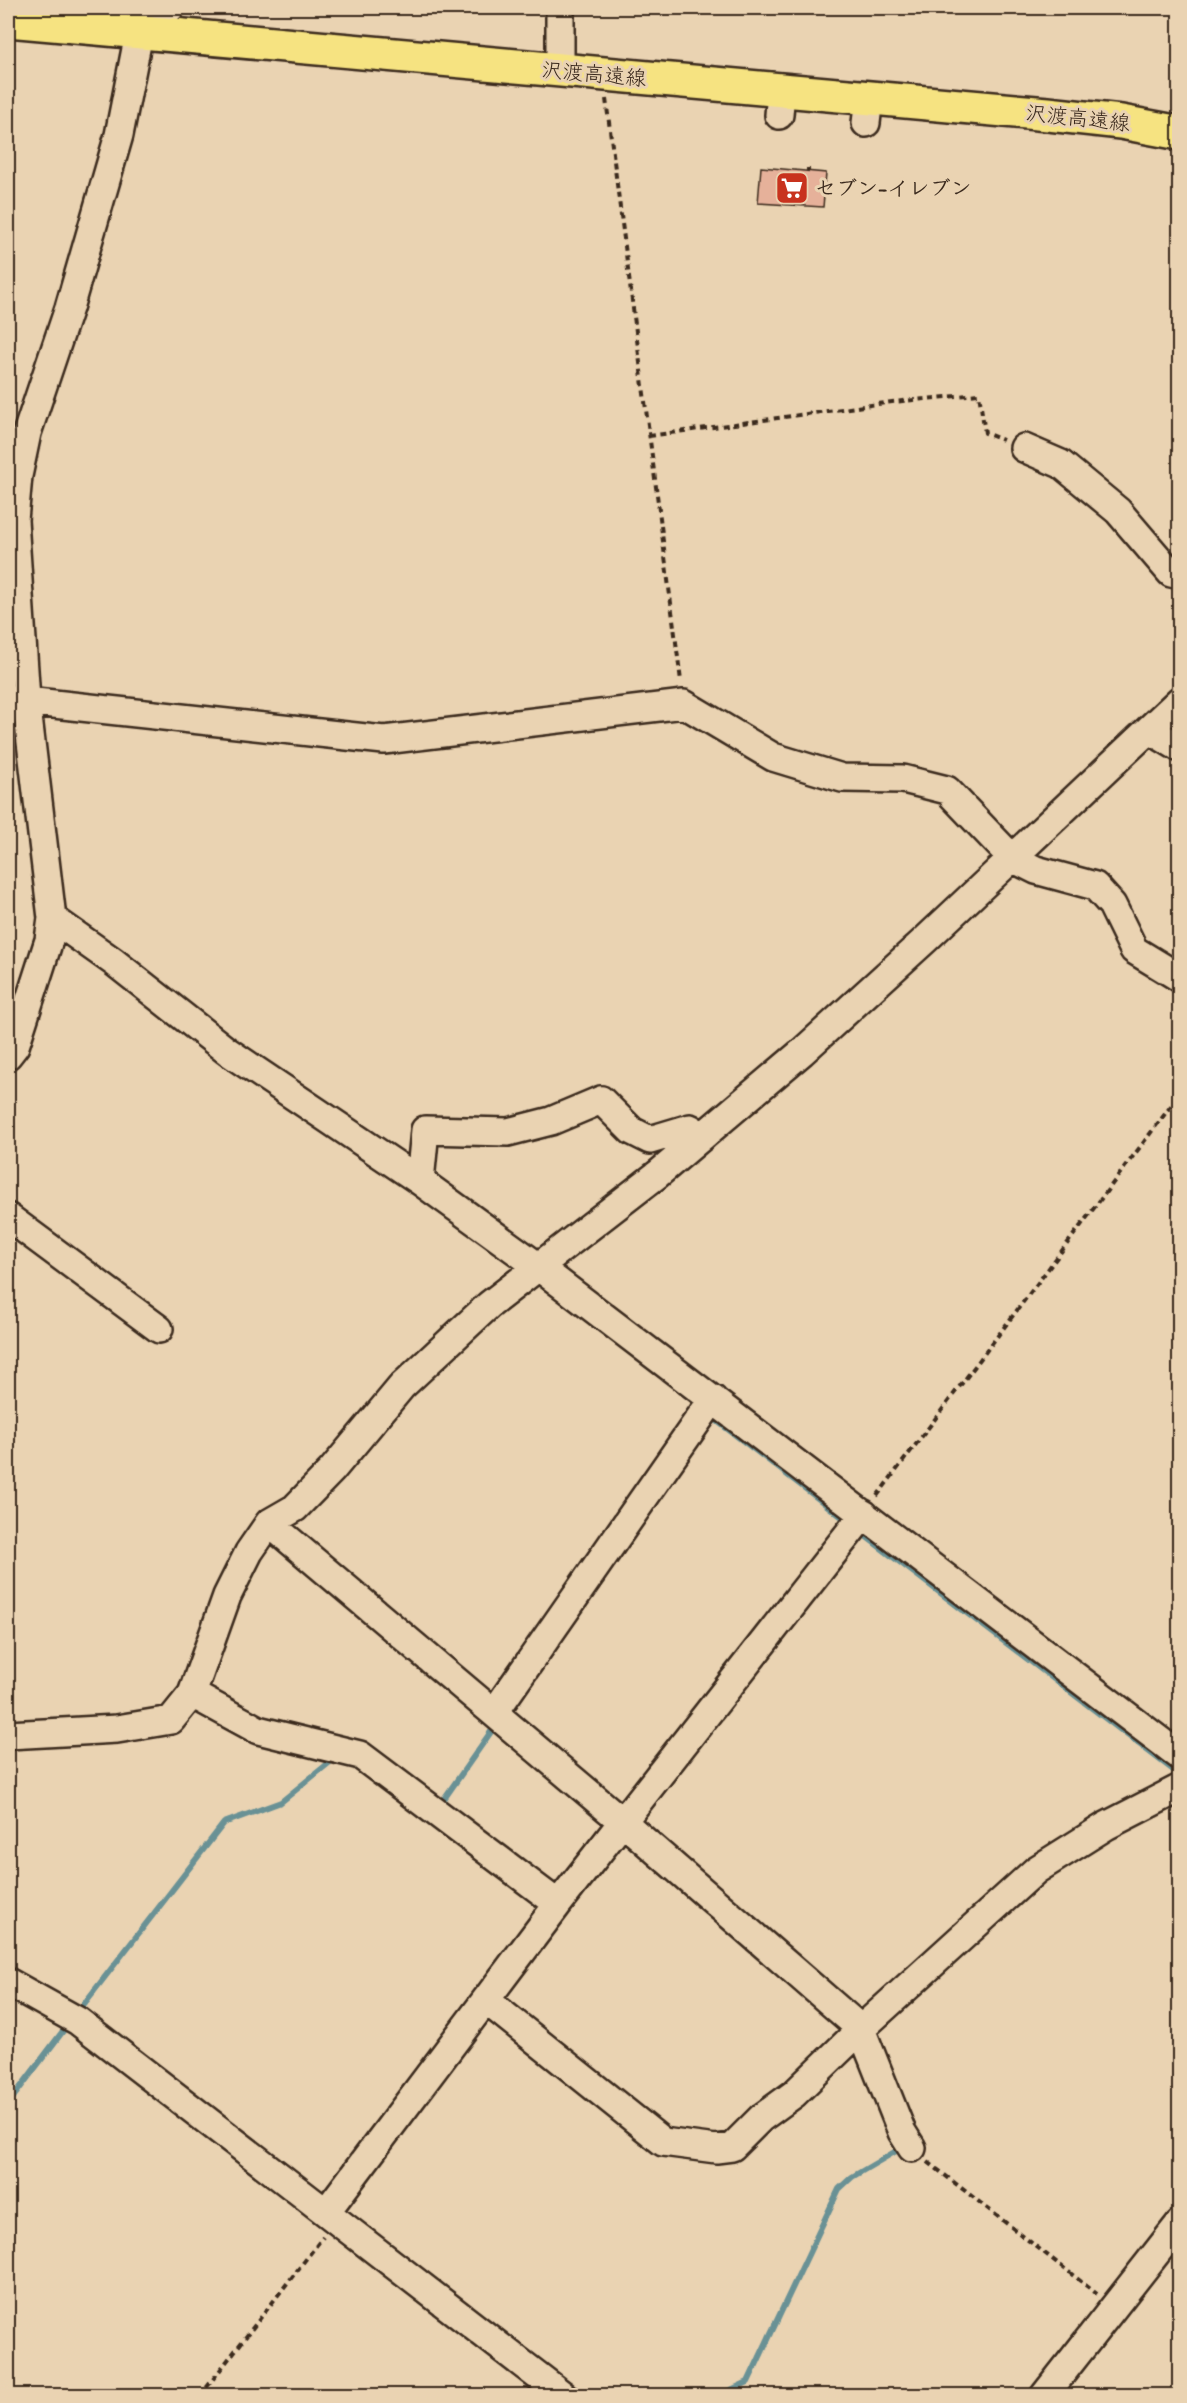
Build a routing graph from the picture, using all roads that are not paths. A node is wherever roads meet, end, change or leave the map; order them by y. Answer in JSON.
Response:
{"nodes":[{"id":1,"x":170,"y":8,"type":"edge"},
{"id":2,"x":560,"y":8,"type":"edge"},
{"id":3,"x":8,"y":20,"type":"edge"},
{"id":4,"x":141,"y":20,"type":"edge"},
{"id":5,"x":560,"y":71,"type":"junction"},
{"id":6,"x":1179,"y":133,"type":"edge"},
{"id":7,"x":1024,"y":448,"type":"road end"},
{"id":8,"x":1179,"y":575,"type":"edge"},
{"id":9,"x":17,"y":700,"type":"edge"},
{"id":10,"x":1179,"y":700,"type":"edge"},
{"id":11,"x":1150,"y":730,"type":"junction"},
{"id":12,"x":1179,"y":748,"type":"edge"},
{"id":13,"x":1012,"y":858,"type":"junction"},
{"id":14,"x":52,"y":918,"type":"junction"},
{"id":15,"x":1179,"y":978,"type":"edge"},
{"id":16,"x":14,"y":1028,"type":"edge"},
{"id":17,"x":8,"y":1055,"type":"edge"},
{"id":18,"x":703,"y":1136,"type":"junction"},
{"id":19,"x":420,"y":1181,"type":"junction"},
{"id":20,"x":8,"y":1217,"type":"edge"},
{"id":21,"x":540,"y":1268,"type":"junction"},
{"id":22,"x":159,"y":1329,"type":"dead end"},
{"id":23,"x":713,"y":1399,"type":"junction"},
{"id":24,"x":864,"y":1514,"type":"junction"},
{"id":25,"x":269,"y":1523,"type":"junction"},
{"id":26,"x":192,"y":1694,"type":"junction"},
{"id":27,"x":494,"y":1713,"type":"junction"},
{"id":28,"x":8,"y":1735,"type":"edge"},
{"id":29,"x":1179,"y":1756,"type":"edge"},
{"id":30,"x":1179,"y":1788,"type":"edge"},
{"id":31,"x":623,"y":1822,"type":"junction"},
{"id":32,"x":558,"y":1904,"type":"junction"},
{"id":33,"x":8,"y":1982,"type":"edge"},
{"id":34,"x":487,"y":2001,"type":"junction"},
{"id":35,"x":861,"y":2029,"type":"junction"},
{"id":36,"x":909,"y":2144,"type":"road end"},
{"id":37,"x":331,"y":2216,"type":"junction"},
{"id":38,"x":1179,"y":2223,"type":"edge"},
{"id":39,"x":564,"y":2396,"type":"edge"},
{"id":40,"x":1044,"y":2396,"type":"edge"}],
"edges":[{"from":1,"to":4,"type":"street"},
{"from":2,"to":5,"type":"street"},
{"from":3,"to":4,"type":"main road","name":"沢渡高遠線"},
{"from":4,"to":5,"type":"main road","name":"沢渡高遠線"},
{"from":4,"to":9,"type":"street"},
{"from":5,"to":6,"type":"main road","name":"沢渡高遠線"},
{"from":7,"to":8,"type":"street"},
{"from":9,"to":13,"type":"street"},
{"from":9,"to":14,"type":"street"},
{"from":10,"to":11,"type":"street"},
{"from":11,"to":12,"type":"street"},
{"from":11,"to":13,"type":"street"},
{"from":13,"to":15,"type":"street"},
{"from":13,"to":18,"type":"street"},
{"from":14,"to":16,"type":"street"},
{"from":14,"to":19,"type":"street"},
{"from":16,"to":17,"type":"street"},
{"from":18,"to":19,"type":"street"},
{"from":18,"to":21,"type":"street"},
{"from":19,"to":21,"type":"street"},
{"from":20,"to":22,"type":"street"},
{"from":21,"to":23,"type":"street"},
{"from":21,"to":25,"type":"street"},
{"from":23,"to":24,"type":"street"},
{"from":23,"to":27,"type":"street"},
{"from":24,"to":29,"type":"street"},
{"from":24,"to":31,"type":"street"},
{"from":25,"to":26,"type":"street"},
{"from":25,"to":27,"type":"street"},
{"from":26,"to":28,"type":"street"},
{"from":26,"to":32,"type":"street"},
{"from":27,"to":31,"type":"street"},
{"from":30,"to":35,"type":"street"},
{"from":31,"to":32,"type":"street"},
{"from":31,"to":35,"type":"street"},
{"from":32,"to":34,"type":"street"},
{"from":33,"to":37,"type":"street"},
{"from":34,"to":35,"type":"street"},
{"from":34,"to":37,"type":"street"},
{"from":35,"to":36,"type":"street"},
{"from":37,"to":39,"type":"street"},
{"from":38,"to":40,"type":"street"}]}
